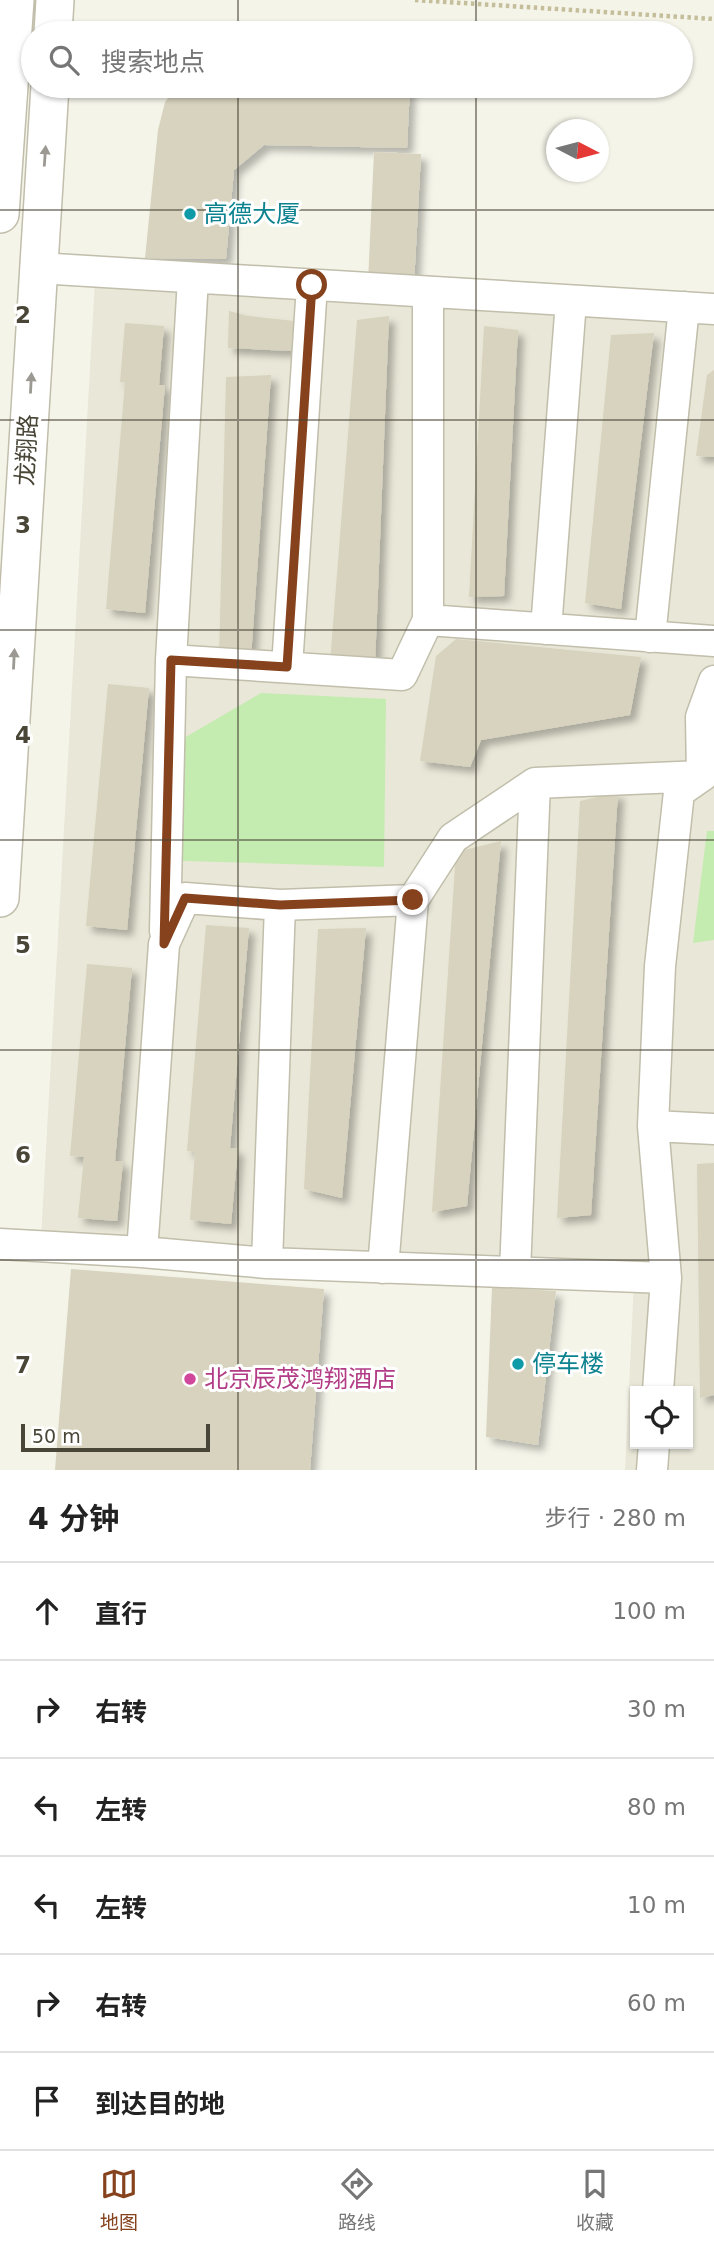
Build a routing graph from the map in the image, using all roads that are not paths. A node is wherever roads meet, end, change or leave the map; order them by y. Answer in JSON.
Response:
{"nodes":[{"id":1,"x":15,"y":0,"type":"edge"},
{"id":2,"x":55,"y":0,"type":"edge"},
{"id":3,"x":54,"y":21,"type":"edge"},
{"id":4,"x":49,"y":98,"type":"edge"},
{"id":5,"x":0,"y":214,"type":"edge"},
{"id":6,"x":38,"y":268,"type":"junction"},
{"id":7,"x":193,"y":278,"type":"junction"},
{"id":8,"x":312,"y":285,"type":"junction"},
{"id":9,"x":428,"y":292,"type":"junction"},
{"id":10,"x":571,"y":300,"type":"junction"},
{"id":11,"x":684,"y":307,"type":"junction"},
{"id":12,"x":714,"y":309,"type":"edge"},
{"id":13,"x":428,"y":620,"type":"junction"},
{"id":14,"x":546,"y":629,"type":"junction"},
{"id":15,"x":650,"y":636,"type":"junction"},
{"id":16,"x":714,"y":641,"type":"edge"},
{"id":17,"x":171,"y":660,"type":"junction"},
{"id":18,"x":287,"y":667,"type":"junction"},
{"id":19,"x":714,"y":681,"type":"edge"},
{"id":20,"x":535,"y":783,"type":"junction"},
{"id":21,"x":698,"y":788,"type":"edge"},
{"id":22,"x":0,"y":898,"type":"edge"},
{"id":23,"x":413,"y":900,"type":"junction"},
{"id":24,"x":280,"y":905,"type":"junction"},
{"id":25,"x":164,"y":944,"type":"junction"},
{"id":26,"x":653,"y":1126,"type":"junction"},
{"id":27,"x":714,"y":1129,"type":"edge"},
{"id":28,"x":0,"y":1244,"type":"edge"},
{"id":29,"x":142,"y":1252,"type":"junction"},
{"id":30,"x":267,"y":1263,"type":"junction"},
{"id":31,"x":383,"y":1268,"type":"junction"},
{"id":32,"x":515,"y":1272,"type":"junction"},
{"id":33,"x":666,"y":1278,"type":"junction"},
{"id":34,"x":657,"y":1386,"type":"edge"},
{"id":35,"x":654,"y":1449,"type":"edge"},
{"id":36,"x":652,"y":1470,"type":"edge"}],
"edges":[{"from":1,"to":5,"type":"street"},
{"from":2,"to":3,"type":"street"},
{"from":6,"to":4,"type":"street","name":"龙翔路","one_way":true},
{"from":6,"to":7,"type":"street"},
{"from":22,"to":6,"type":"street","name":"龙翔路","one_way":true},
{"from":7,"to":8,"type":"street"},
{"from":7,"to":17,"type":"street"},
{"from":8,"to":9,"type":"street"},
{"from":8,"to":18,"type":"street"},
{"from":9,"to":10,"type":"street"},
{"from":9,"to":13,"type":"street"},
{"from":10,"to":11,"type":"street"},
{"from":10,"to":14,"type":"street"},
{"from":11,"to":12,"type":"street"},
{"from":11,"to":15,"type":"street"},
{"from":13,"to":14,"type":"street"},
{"from":13,"to":18,"type":"street"},
{"from":14,"to":15,"type":"street"},
{"from":15,"to":16,"type":"street"},
{"from":17,"to":18,"type":"street"},
{"from":17,"to":25,"type":"street"},
{"from":19,"to":21,"type":"street"},
{"from":20,"to":21,"type":"street"},
{"from":20,"to":23,"type":"street"},
{"from":20,"to":32,"type":"street"},
{"from":21,"to":26,"type":"street"},
{"from":23,"to":24,"type":"street"},
{"from":23,"to":31,"type":"street"},
{"from":24,"to":25,"type":"street"},
{"from":24,"to":30,"type":"street"},
{"from":25,"to":29,"type":"street"},
{"from":26,"to":27,"type":"street"},
{"from":26,"to":33,"type":"street"},
{"from":28,"to":29,"type":"street"},
{"from":29,"to":30,"type":"street"},
{"from":30,"to":31,"type":"street"},
{"from":31,"to":32,"type":"street"},
{"from":32,"to":33,"type":"street"},
{"from":33,"to":34,"type":"street"},
{"from":35,"to":36,"type":"street"}]}
